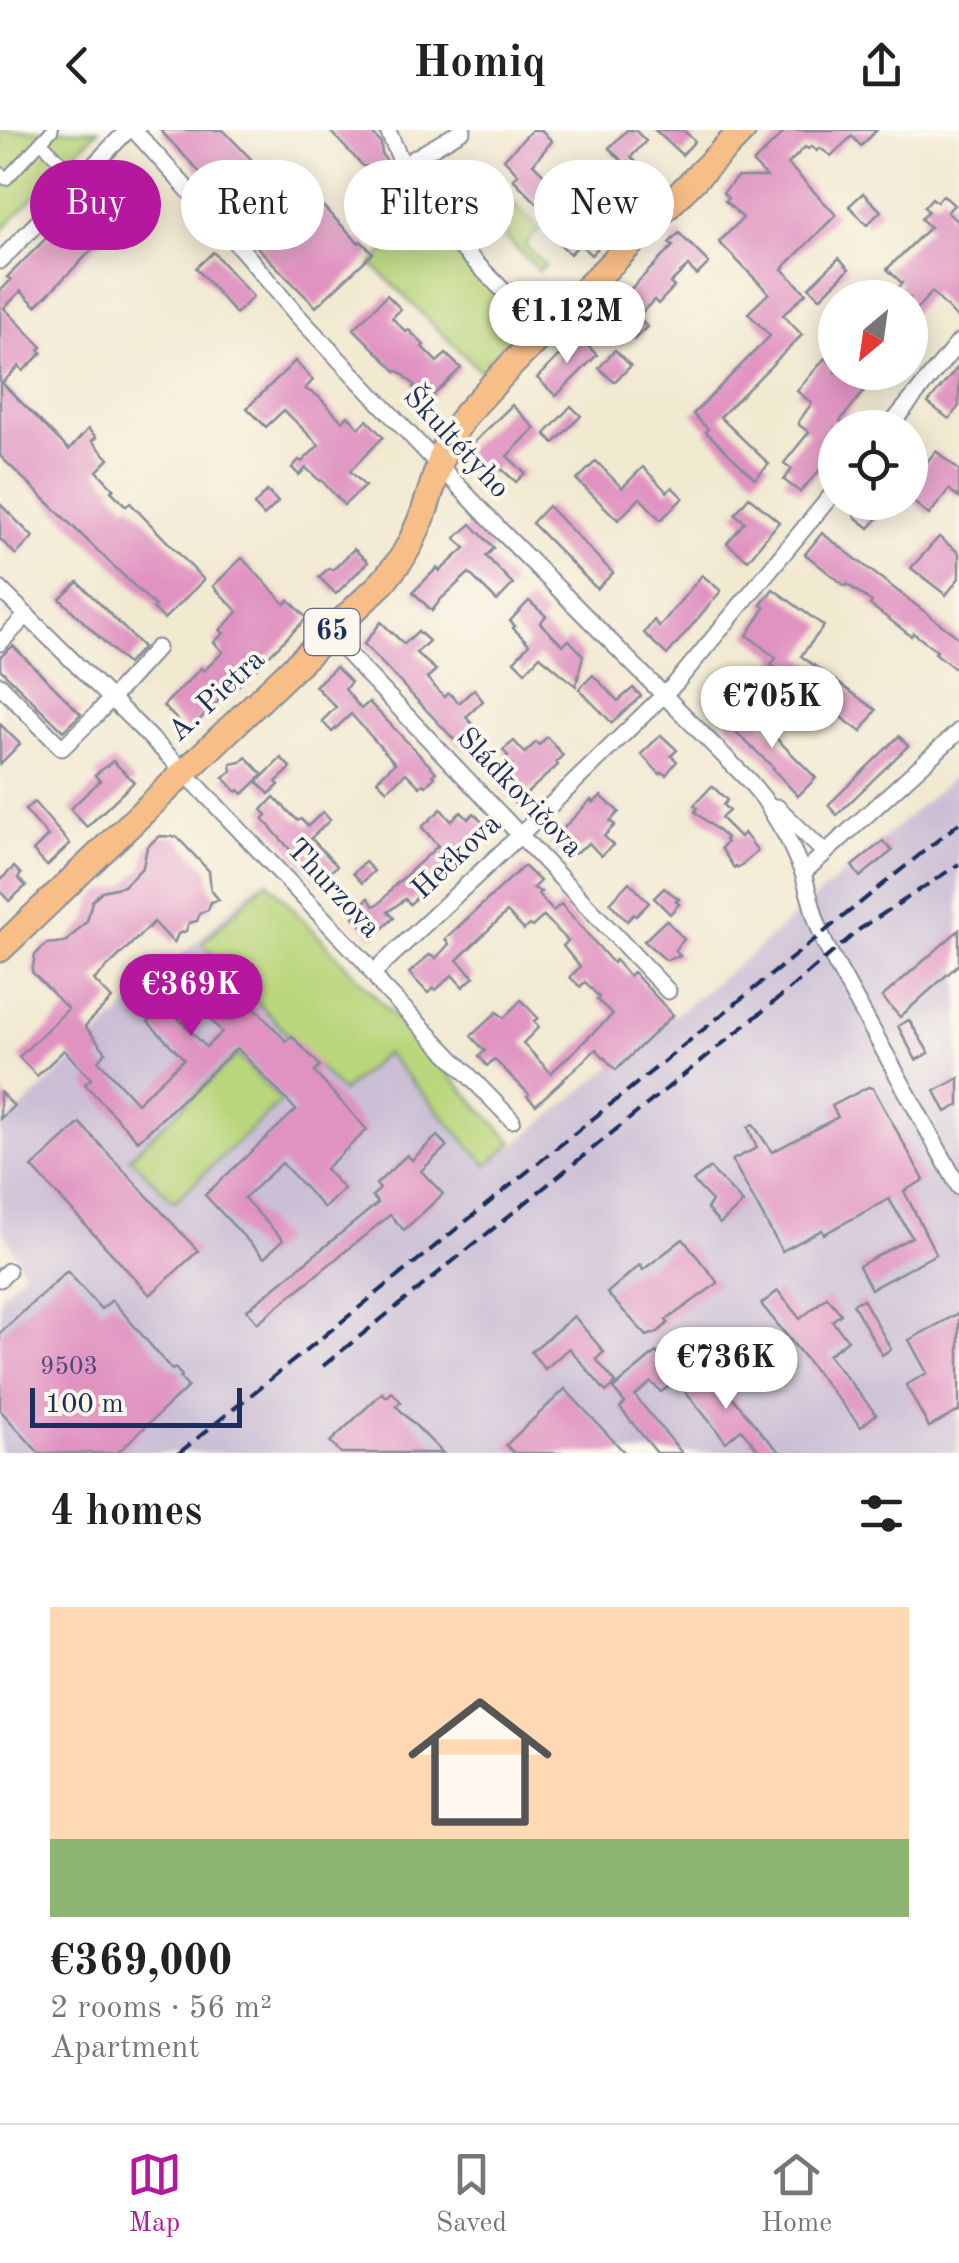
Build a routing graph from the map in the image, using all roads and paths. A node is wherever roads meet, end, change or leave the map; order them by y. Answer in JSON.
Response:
{"nodes":[{"id":1,"x":52,"y":130,"type":"edge"},
{"id":2,"x":131,"y":130,"type":"edge"},
{"id":3,"x":388,"y":130,"type":"edge"},
{"id":4,"x":464,"y":130,"type":"edge"},
{"id":5,"x":742,"y":130,"type":"edge"},
{"id":6,"x":41,"y":142,"type":"junction"},
{"id":7,"x":58,"y":160,"type":"edge"},
{"id":8,"x":401,"y":160,"type":"edge"},
{"id":9,"x":412,"y":160,"type":"edge"},
{"id":10,"x":0,"y":173,"type":"edge"},
{"id":11,"x":464,"y":250,"type":"edge"},
{"id":12,"x":0,"y":261,"type":"edge"},
{"id":13,"x":544,"y":332,"type":"junction"},
{"id":14,"x":959,"y":342,"type":"edge"},
{"id":15,"x":903,"y":410,"type":"edge"},
{"id":16,"x":439,"y":465,"type":"junction"},
{"id":17,"x":818,"y":510,"type":"edge"},
{"id":18,"x":0,"y":588,"type":"edge"},
{"id":19,"x":27,"y":615,"type":"junction"},
{"id":20,"x":329,"y":634,"type":"junction"},
{"id":21,"x":0,"y":643,"type":"edge"},
{"id":22,"x":157,"y":648,"type":"dead end"},
{"id":23,"x":0,"y":685,"type":"edge"},
{"id":24,"x":664,"y":696,"type":"junction"},
{"id":25,"x":111,"y":698,"type":"junction"},
{"id":26,"x":959,"y":731,"type":"edge"},
{"id":27,"x":184,"y":772,"type":"junction"},
{"id":28,"x":750,"y":782,"type":"junction"},
{"id":29,"x":520,"y":835,"type":"junction"},
{"id":30,"x":825,"y":853,"type":"junction"},
{"id":31,"x":803,"y":873,"type":"junction"},
{"id":32,"x":0,"y":949,"type":"edge"},
{"id":33,"x":373,"y":973,"type":"junction"},
{"id":34,"x":668,"y":992,"type":"dead end"},
{"id":35,"x":512,"y":1120,"type":"dead end"},
{"id":36,"x":959,"y":1187,"type":"edge"}],
"edges":[{"from":1,"to":6,"type":"street"},
{"from":2,"to":12,"type":"street"},
{"from":2,"to":16,"type":"street","name":"Škultétyho"},
{"from":3,"to":8,"type":"street"},
{"from":4,"to":9,"type":"street"},
{"from":5,"to":13,"type":"main road","number":"65"},
{"from":6,"to":7,"type":"street"},
{"from":6,"to":10,"type":"street"},
{"from":11,"to":13,"type":"street"},
{"from":13,"to":16,"type":"main road","number":"65"},
{"from":14,"to":15,"type":"street"},
{"from":16,"to":20,"type":"main road","name":"A. Pietra","number":"65"},
{"from":16,"to":24,"type":"street","name":"Škultétyho"},
{"from":17,"to":24,"type":"street","name":"Hečkova"},
{"from":18,"to":19,"type":"street","name":"Thurzova"},
{"from":19,"to":21,"type":"street"},
{"from":19,"to":25,"type":"street","name":"Thurzova"},
{"from":20,"to":27,"type":"main road","name":"A. Pietra","number":"65"},
{"from":20,"to":29,"type":"street","name":"Sládkovičova"},
{"from":22,"to":25,"type":"street"},
{"from":23,"to":25,"type":"street"},
{"from":24,"to":28,"type":"street","name":"Škultétyho"},
{"from":24,"to":29,"type":"street","name":"Hečkova"},
{"from":25,"to":27,"type":"street","name":"Thurzova"},
{"from":26,"to":30,"type":"street"},
{"from":27,"to":32,"type":"main road","name":"A. Pietra","number":"65"},
{"from":27,"to":33,"type":"street","name":"Thurzova"},
{"from":28,"to":30,"type":"street","name":"Škultétyho"},
{"from":28,"to":31,"type":"street","name":"Škultétyho"},
{"from":29,"to":33,"type":"street","name":"Hečkova"},
{"from":29,"to":34,"type":"street","name":"Sládkovičova"},
{"from":30,"to":31,"type":"street"},
{"from":31,"to":36,"type":"street","name":"Škultétyho"},
{"from":33,"to":35,"type":"street","name":"Thurzova"}]}
